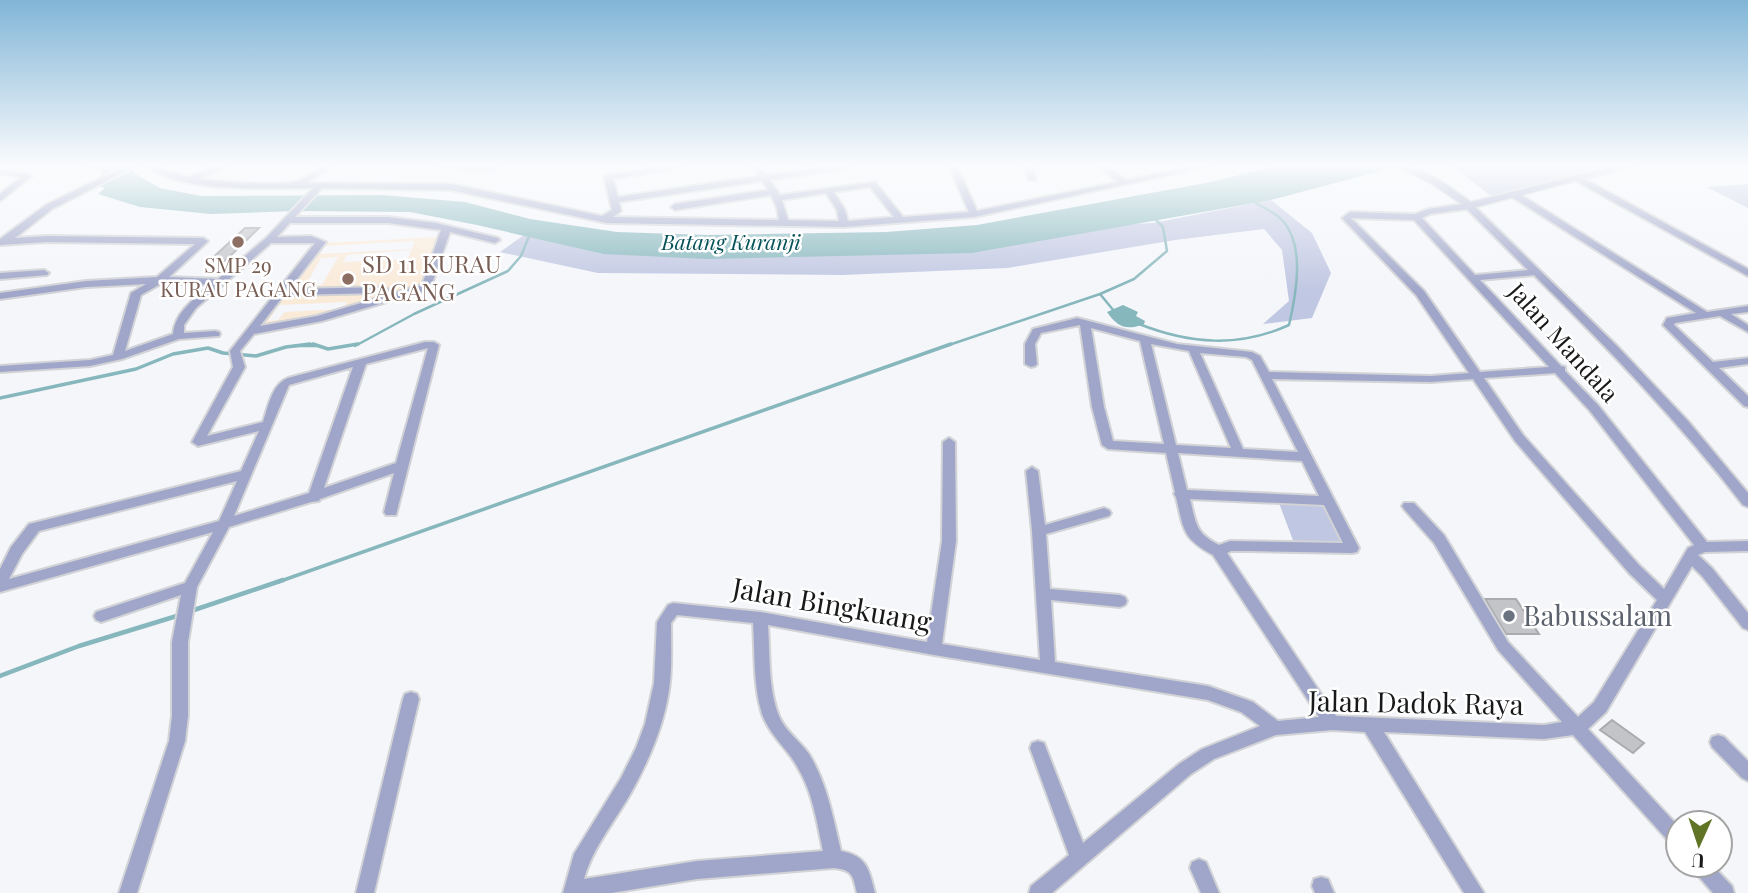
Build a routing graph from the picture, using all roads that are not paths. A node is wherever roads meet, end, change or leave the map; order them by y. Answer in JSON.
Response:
{"nodes":[{"id":1,"x":50,"y":208,"type":"edge"},
{"id":2,"x":299,"y":208,"type":"edge"},
{"id":3,"x":548,"y":208,"type":"edge"},
{"id":4,"x":615,"y":208,"type":"edge"},
{"id":5,"x":780,"y":208,"type":"edge"},
{"id":6,"x":840,"y":208,"type":"edge"},
{"id":7,"x":891,"y":208,"type":"edge"},
{"id":8,"x":971,"y":208,"type":"edge"},
{"id":9,"x":1005,"y":208,"type":"edge"},
{"id":10,"x":1457,"y":208,"type":"edge"},
{"id":11,"x":1470,"y":208,"type":"edge"},
{"id":12,"x":1535,"y":208,"type":"edge"},
{"id":13,"x":1631,"y":208,"type":"edge"},
{"id":14,"x":974,"y":214,"type":"junction"},
{"id":15,"x":1416,"y":217,"type":"junction"},
{"id":16,"x":290,"y":218,"type":"junction"},
{"id":17,"x":603,"y":220,"type":"junction"},
{"id":18,"x":901,"y":221,"type":"junction"},
{"id":19,"x":783,"y":223,"type":"junction"},
{"id":20,"x":844,"y":224,"type":"junction"},
{"id":21,"x":446,"y":230,"type":"junction"},
{"id":22,"x":269,"y":240,"type":"junction"},
{"id":23,"x":495,"y":240,"type":"dead end"},
{"id":24,"x":1,"y":246,"type":"edge"},
{"id":25,"x":1535,"y":272,"type":"junction"},
{"id":26,"x":1748,"y":273,"type":"edge"},
{"id":27,"x":0,"y":276,"type":"edge"},
{"id":28,"x":1473,"y":278,"type":"junction"},
{"id":29,"x":160,"y":280,"type":"junction"},
{"id":30,"x":46,"y":282,"type":"junction"},
{"id":31,"x":222,"y":282,"type":"junction"},
{"id":32,"x":384,"y":290,"type":"dead end"},
{"id":33,"x":284,"y":292,"type":"junction"},
{"id":34,"x":0,"y":296,"type":"edge"},
{"id":35,"x":1748,"y":309,"type":"edge"},
{"id":36,"x":1720,"y":312,"type":"junction"},
{"id":37,"x":1704,"y":314,"type":"junction"},
{"id":38,"x":1085,"y":323,"type":"junction"},
{"id":39,"x":1748,"y":329,"type":"edge"},
{"id":40,"x":251,"y":331,"type":"junction"},
{"id":41,"x":215,"y":334,"type":"dead end"},
{"id":42,"x":177,"y":336,"type":"junction"},
{"id":43,"x":1145,"y":340,"type":"junction"},
{"id":44,"x":1194,"y":351,"type":"junction"},
{"id":45,"x":118,"y":357,"type":"junction"},
{"id":46,"x":1748,"y":361,"type":"edge"},
{"id":47,"x":360,"y":364,"type":"junction"},
{"id":48,"x":1031,"y":364,"type":"dead end"},
{"id":49,"x":1711,"y":366,"type":"junction"},
{"id":50,"x":0,"y":369,"type":"edge"},
{"id":51,"x":1561,"y":369,"type":"junction"},
{"id":52,"x":1265,"y":375,"type":"junction"},
{"id":53,"x":1476,"y":377,"type":"junction"},
{"id":54,"x":1748,"y":403,"type":"edge"},
{"id":55,"x":268,"y":425,"type":"junction"},
{"id":56,"x":949,"y":442,"type":"dead end"},
{"id":57,"x":1171,"y":450,"type":"junction"},
{"id":58,"x":1239,"y":453,"type":"junction"},
{"id":59,"x":1305,"y":457,"type":"junction"},
{"id":60,"x":402,"y":466,"type":"junction"},
{"id":61,"x":1032,"y":471,"type":"dead end"},
{"id":62,"x":246,"y":474,"type":"junction"},
{"id":63,"x":1180,"y":494,"type":"junction"},
{"id":64,"x":313,"y":498,"type":"junction"},
{"id":65,"x":1328,"y":501,"type":"junction"},
{"id":66,"x":1748,"y":502,"type":"edge"},
{"id":67,"x":1409,"y":506,"type":"dead end"},
{"id":68,"x":391,"y":512,"type":"dead end"},
{"id":69,"x":1104,"y":513,"type":"dead end"},
{"id":70,"x":223,"y":526,"type":"junction"},
{"id":71,"x":1039,"y":531,"type":"junction"},
{"id":72,"x":1748,"y":546,"type":"edge"},
{"id":73,"x":1218,"y":551,"type":"junction"},
{"id":74,"x":1697,"y":552,"type":"junction"},
{"id":75,"x":0,"y":585,"type":"edge"},
{"id":76,"x":189,"y":592,"type":"junction"},
{"id":77,"x":1042,"y":594,"type":"junction"},
{"id":78,"x":1664,"y":598,"type":"junction"},
{"id":79,"x":1120,"y":601,"type":"dead end"},
{"id":80,"x":101,"y":616,"type":"dead end"},
{"id":81,"x":761,"y":618,"type":"junction"},
{"id":82,"x":1748,"y":624,"type":"edge"},
{"id":83,"x":933,"y":649,"type":"junction"},
{"id":84,"x":1048,"y":668,"type":"junction"},
{"id":85,"x":411,"y":699,"type":"dead end"},
{"id":86,"x":1332,"y":723,"type":"junction"},
{"id":87,"x":1370,"y":725,"type":"junction"},
{"id":88,"x":1579,"y":727,"type":"junction"},
{"id":89,"x":1275,"y":728,"type":"junction"},
{"id":90,"x":1718,"y":742,"type":"dead end"},
{"id":91,"x":1038,"y":748,"type":"dead end"},
{"id":92,"x":1748,"y":773,"type":"edge"},
{"id":93,"x":1664,"y":823,"type":"edge"},
{"id":94,"x":1079,"y":857,"type":"junction"},
{"id":95,"x":834,"y":859,"type":"junction"},
{"id":96,"x":1199,"y":868,"type":"dead end"},
{"id":97,"x":1712,"y":879,"type":"edge"},
{"id":98,"x":572,"y":892,"type":"edge"},
{"id":99,"x":128,"y":893,"type":"edge"},
{"id":100,"x":365,"y":893,"type":"edge"},
{"id":101,"x":866,"y":893,"type":"edge"},
{"id":102,"x":1038,"y":893,"type":"edge"},
{"id":103,"x":1210,"y":893,"type":"edge"},
{"id":104,"x":1475,"y":893,"type":"edge"},
{"id":105,"x":1725,"y":893,"type":"edge"}],
"edges":[{"from":1,"to":24,"type":"street"},
{"from":2,"to":16,"type":"street"},
{"from":3,"to":17,"type":"street"},
{"from":4,"to":17,"type":"street"},
{"from":5,"to":19,"type":"street"},
{"from":6,"to":20,"type":"street"},
{"from":7,"to":18,"type":"street"},
{"from":8,"to":14,"type":"street"},
{"from":9,"to":14,"type":"street"},
{"from":10,"to":15,"type":"street"},
{"from":11,"to":25,"type":"street"},
{"from":12,"to":37,"type":"street"},
{"from":13,"to":26,"type":"street"},
{"from":14,"to":18,"type":"street"},
{"from":15,"to":28,"type":"street","name":"Jalan Mandala"},
{"from":15,"to":53,"type":"street"},
{"from":16,"to":21,"type":"street"},
{"from":16,"to":22,"type":"street"},
{"from":17,"to":19,"type":"street"},
{"from":18,"to":20,"type":"street"},
{"from":19,"to":20,"type":"street"},
{"from":21,"to":23,"type":"street"},
{"from":21,"to":40,"type":"street"},
{"from":22,"to":31,"type":"street"},
{"from":22,"to":33,"type":"street"},
{"from":24,"to":29,"type":"street"},
{"from":25,"to":28,"type":"street"},
{"from":25,"to":66,"type":"street"},
{"from":27,"to":30,"type":"street"},
{"from":28,"to":51,"type":"street","name":"Jalan Mandala"},
{"from":29,"to":30,"type":"street"},
{"from":29,"to":31,"type":"street"},
{"from":29,"to":45,"type":"street"},
{"from":30,"to":34,"type":"street"},
{"from":31,"to":42,"type":"street"},
{"from":32,"to":33,"type":"street"},
{"from":33,"to":40,"type":"street"},
{"from":35,"to":36,"type":"street"},
{"from":36,"to":37,"type":"street"},
{"from":36,"to":39,"type":"street"},
{"from":37,"to":49,"type":"street"},
{"from":38,"to":43,"type":"street"},
{"from":38,"to":48,"type":"street"},
{"from":38,"to":57,"type":"street"},
{"from":40,"to":55,"type":"street"},
{"from":41,"to":42,"type":"street"},
{"from":42,"to":45,"type":"street"},
{"from":43,"to":44,"type":"street"},
{"from":43,"to":57,"type":"street"},
{"from":44,"to":52,"type":"street"},
{"from":44,"to":58,"type":"street"},
{"from":45,"to":50,"type":"street"},
{"from":46,"to":49,"type":"street"},
{"from":47,"to":55,"type":"street"},
{"from":47,"to":60,"type":"street"},
{"from":47,"to":64,"type":"street"},
{"from":49,"to":54,"type":"street"},
{"from":51,"to":53,"type":"street"},
{"from":51,"to":74,"type":"street","name":"Jalan Mandala"},
{"from":52,"to":53,"type":"street"},
{"from":52,"to":59,"type":"street"},
{"from":53,"to":78,"type":"street"},
{"from":55,"to":62,"type":"street"},
{"from":56,"to":83,"type":"street"},
{"from":57,"to":58,"type":"street"},
{"from":57,"to":63,"type":"street"},
{"from":58,"to":59,"type":"street"},
{"from":59,"to":65,"type":"street"},
{"from":60,"to":64,"type":"street"},
{"from":60,"to":68,"type":"street"},
{"from":61,"to":71,"type":"street"},
{"from":62,"to":70,"type":"street"},
{"from":62,"to":75,"type":"street"},
{"from":63,"to":65,"type":"street"},
{"from":63,"to":73,"type":"street"},
{"from":64,"to":70,"type":"street"},
{"from":65,"to":73,"type":"street"},
{"from":67,"to":88,"type":"street"},
{"from":69,"to":71,"type":"street"},
{"from":70,"to":75,"type":"street"},
{"from":70,"to":76,"type":"street"},
{"from":71,"to":77,"type":"street"},
{"from":72,"to":74,"type":"street"},
{"from":73,"to":86,"type":"street"},
{"from":74,"to":78,"type":"street"},
{"from":74,"to":82,"type":"street","name":"Jalan Mandala"},
{"from":76,"to":80,"type":"street"},
{"from":76,"to":99,"type":"street"},
{"from":77,"to":79,"type":"street"},
{"from":77,"to":84,"type":"street"},
{"from":78,"to":88,"type":"street"},
{"from":81,"to":83,"type":"street","name":"Jalan Bingkuang"},
{"from":81,"to":95,"type":"street"},
{"from":81,"to":98,"type":"street","name":"Jalan Bingkuang"},
{"from":83,"to":84,"type":"street","name":"Jalan Bingkuang"},
{"from":84,"to":89,"type":"street","name":"Jalan Bingkuang"},
{"from":85,"to":100,"type":"street"},
{"from":86,"to":87,"type":"street","name":"Jalan Dadok Raya"},
{"from":86,"to":89,"type":"street","name":"Jalan Dadok Raya"},
{"from":87,"to":88,"type":"street","name":"Jalan Dadok Raya"},
{"from":87,"to":104,"type":"street"},
{"from":88,"to":93,"type":"street"},
{"from":89,"to":94,"type":"street","name":"Jalan Dadok Raya"},
{"from":90,"to":92,"type":"street"},
{"from":91,"to":94,"type":"street"},
{"from":94,"to":102,"type":"street","name":"Jalan Dadok Raya"},
{"from":95,"to":98,"type":"street"},
{"from":95,"to":101,"type":"street"},
{"from":96,"to":103,"type":"street"},
{"from":97,"to":105,"type":"street"}]}
